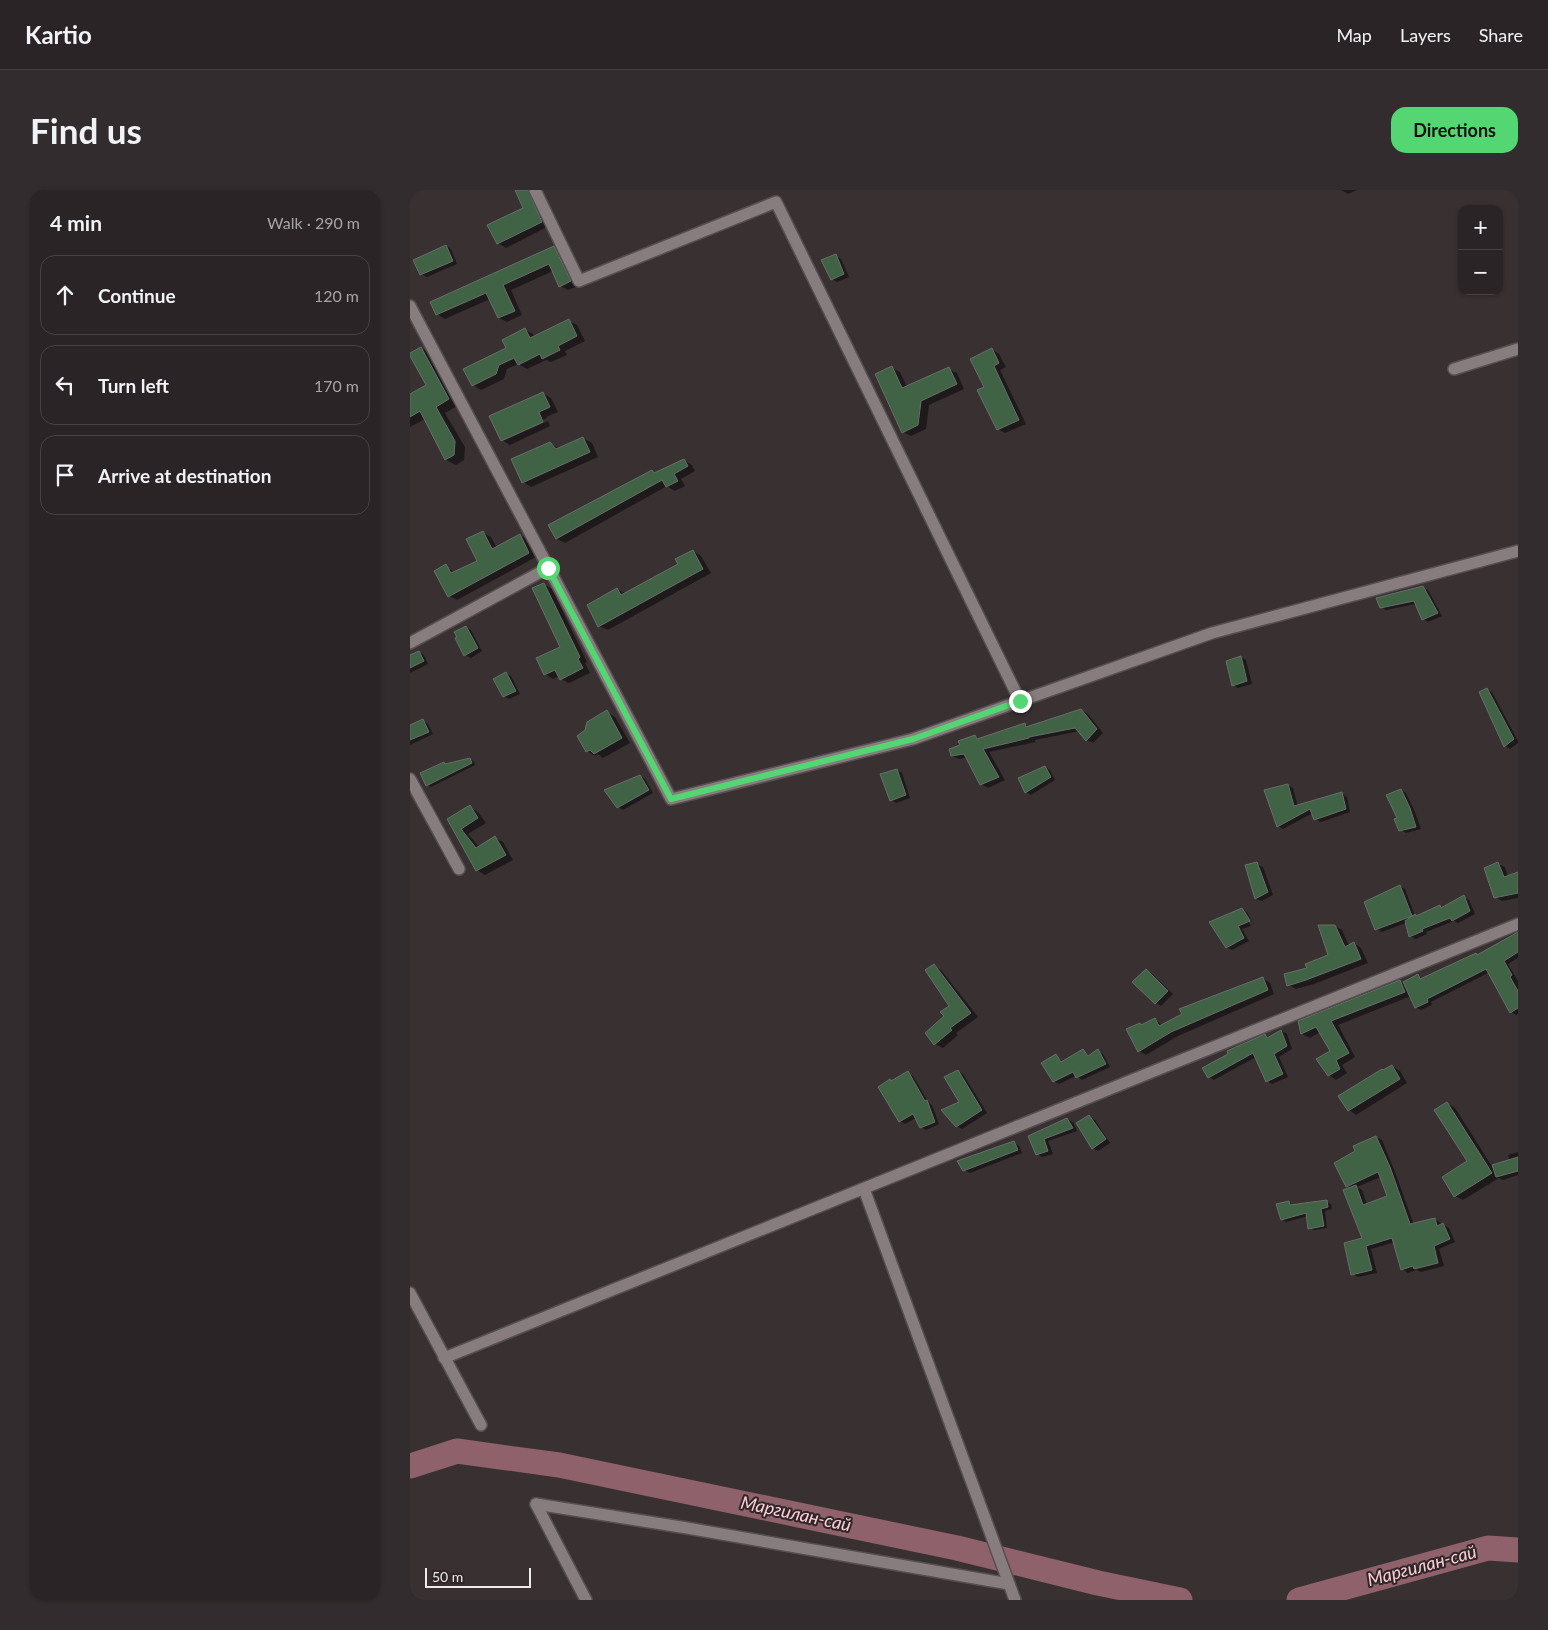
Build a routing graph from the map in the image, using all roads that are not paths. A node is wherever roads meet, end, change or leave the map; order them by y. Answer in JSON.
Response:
{"nodes":[{"id":1,"x":534,"y":190,"type":"edge"},
{"id":2,"x":410,"y":306,"type":"edge"},
{"id":3,"x":1518,"y":349,"type":"edge"},
{"id":4,"x":1454,"y":369,"type":"dead end"},
{"id":5,"x":1518,"y":551,"type":"edge"},
{"id":6,"x":548,"y":568,"type":"junction"},
{"id":7,"x":410,"y":643,"type":"edge"},
{"id":8,"x":1020,"y":701,"type":"junction"},
{"id":9,"x":410,"y":779,"type":"edge"},
{"id":10,"x":459,"y":869,"type":"dead end"},
{"id":11,"x":1518,"y":924,"type":"edge"},
{"id":12,"x":864,"y":1189,"type":"junction"},
{"id":13,"x":410,"y":1293,"type":"edge"},
{"id":14,"x":444,"y":1358,"type":"junction"},
{"id":15,"x":481,"y":1426,"type":"dead end"},
{"id":16,"x":1009,"y":1584,"type":"junction"},
{"id":17,"x":586,"y":1600,"type":"edge"},
{"id":18,"x":1015,"y":1600,"type":"edge"}],
"edges":[{"from":1,"to":8,"type":"street"},
{"from":2,"to":6,"type":"street"},
{"from":3,"to":4,"type":"street"},
{"from":5,"to":8,"type":"street"},
{"from":6,"to":7,"type":"street"},
{"from":6,"to":8,"type":"street"},
{"from":9,"to":10,"type":"street"},
{"from":11,"to":12,"type":"street"},
{"from":12,"to":14,"type":"street"},
{"from":12,"to":16,"type":"street"},
{"from":13,"to":14,"type":"street"},
{"from":14,"to":15,"type":"street"},
{"from":16,"to":17,"type":"street"},
{"from":16,"to":18,"type":"street"}]}
